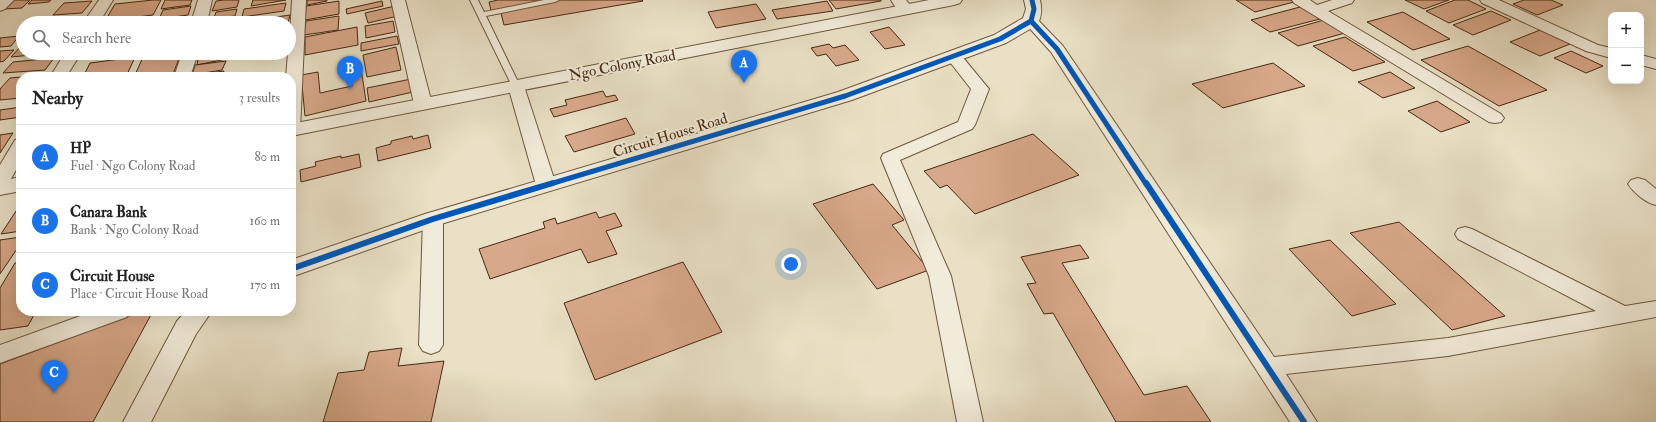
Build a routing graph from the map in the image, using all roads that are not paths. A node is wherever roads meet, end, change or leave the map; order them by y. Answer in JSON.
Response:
{"nodes":[{"id":1,"x":7,"y":0,"type":"edge"},
{"id":2,"x":106,"y":0,"type":"edge"},
{"id":3,"x":205,"y":0,"type":"edge"},
{"id":4,"x":299,"y":0,"type":"edge"},
{"id":5,"x":398,"y":0,"type":"edge"},
{"id":6,"x":474,"y":0,"type":"edge"},
{"id":7,"x":555,"y":0,"type":"edge"},
{"id":8,"x":954,"y":0,"type":"edge"},
{"id":9,"x":1032,"y":0,"type":"edge"},
{"id":10,"x":1299,"y":0,"type":"edge"},
{"id":11,"x":1347,"y":0,"type":"edge"},
{"id":12,"x":1487,"y":0,"type":"edge"},
{"id":13,"x":902,"y":5,"type":"edge"},
{"id":14,"x":0,"y":6,"type":"edge"},
{"id":15,"x":1316,"y":10,"type":"junction"},
{"id":16,"x":481,"y":15,"type":"junction"},
{"id":17,"x":96,"y":16,"type":"edge"},
{"id":18,"x":201,"y":16,"type":"edge"},
{"id":19,"x":1031,"y":21,"type":"junction"},
{"id":20,"x":296,"y":49,"type":"edge"},
{"id":21,"x":1608,"y":52,"type":"edge"},
{"id":22,"x":954,"y":57,"type":"junction"},
{"id":23,"x":69,"y":60,"type":"edge"},
{"id":24,"x":188,"y":60,"type":"edge"},
{"id":25,"x":295,"y":60,"type":"edge"},
{"id":26,"x":1644,"y":61,"type":"edge"},
{"id":27,"x":1656,"y":64,"type":"edge"},
{"id":28,"x":61,"y":72,"type":"edge"},
{"id":29,"x":184,"y":72,"type":"edge"},
{"id":30,"x":295,"y":72,"type":"edge"},
{"id":31,"x":516,"y":86,"type":"junction"},
{"id":32,"x":423,"y":104,"type":"junction"},
{"id":33,"x":1495,"y":118,"type":"dead end"},
{"id":34,"x":296,"y":129,"type":"edge"},
{"id":35,"x":16,"y":153,"type":"edge"},
{"id":36,"x":0,"y":182,"type":"edge"},
{"id":37,"x":1638,"y":184,"type":"dead end"},
{"id":38,"x":16,"y":185,"type":"edge"},
{"id":39,"x":546,"y":185,"type":"junction"},
{"id":40,"x":0,"y":188,"type":"edge"},
{"id":41,"x":1656,"y":199,"type":"edge"},
{"id":42,"x":433,"y":219,"type":"junction"},
{"id":43,"x":1465,"y":234,"type":"dead end"},
{"id":44,"x":296,"y":267,"type":"edge"},
{"id":45,"x":1656,"y":309,"type":"edge"},
{"id":46,"x":1623,"y":315,"type":"junction"},
{"id":47,"x":105,"y":316,"type":"edge"},
{"id":48,"x":196,"y":316,"type":"edge"},
{"id":49,"x":431,"y":345,"type":"dead end"},
{"id":50,"x":0,"y":354,"type":"edge"},
{"id":51,"x":1268,"y":367,"type":"junction"},
{"id":52,"x":137,"y":422,"type":"edge"},
{"id":53,"x":970,"y":422,"type":"edge"},
{"id":54,"x":1304,"y":422,"type":"edge"}],
"edges":[{"from":1,"to":14,"type":"street"},
{"from":2,"to":17,"type":"street"},
{"from":3,"to":18,"type":"street"},
{"from":4,"to":20,"type":"street"},
{"from":5,"to":32,"type":"street"},
{"from":6,"to":16,"type":"lane"},
{"from":7,"to":16,"type":"lane"},
{"from":8,"to":13,"type":"street","name":"Ngo Colony Road"},
{"from":9,"to":19,"type":"street"},
{"from":10,"to":15,"type":"street"},
{"from":11,"to":15,"type":"street"},
{"from":12,"to":21,"type":"street"},
{"from":13,"to":31,"type":"street","name":"Ngo Colony Road"},
{"from":15,"to":33,"type":"street"},
{"from":16,"to":31,"type":"lane"},
{"from":19,"to":22,"type":"street","name":"Circuit House Road"},
{"from":19,"to":51,"type":"street"},
{"from":22,"to":39,"type":"street","name":"Circuit House Road"},
{"from":22,"to":53,"type":"street"},
{"from":23,"to":28,"type":"street"},
{"from":24,"to":29,"type":"street"},
{"from":25,"to":30,"type":"street"},
{"from":26,"to":27,"type":"street"},
{"from":31,"to":32,"type":"street","name":"Ngo Colony Road"},
{"from":31,"to":39,"type":"street"},
{"from":32,"to":34,"type":"street","name":"Ngo Colony Road"},
{"from":35,"to":36,"type":"street"},
{"from":37,"to":41,"type":"street"},
{"from":38,"to":40,"type":"street"},
{"from":39,"to":42,"type":"street","name":"Circuit House Road"},
{"from":42,"to":44,"type":"street","name":"Circuit House Road"},
{"from":42,"to":49,"type":"street"},
{"from":43,"to":46,"type":"street"},
{"from":45,"to":46,"type":"street"},
{"from":46,"to":51,"type":"street"},
{"from":47,"to":50,"type":"street"},
{"from":48,"to":52,"type":"street"},
{"from":51,"to":54,"type":"street"}]}
